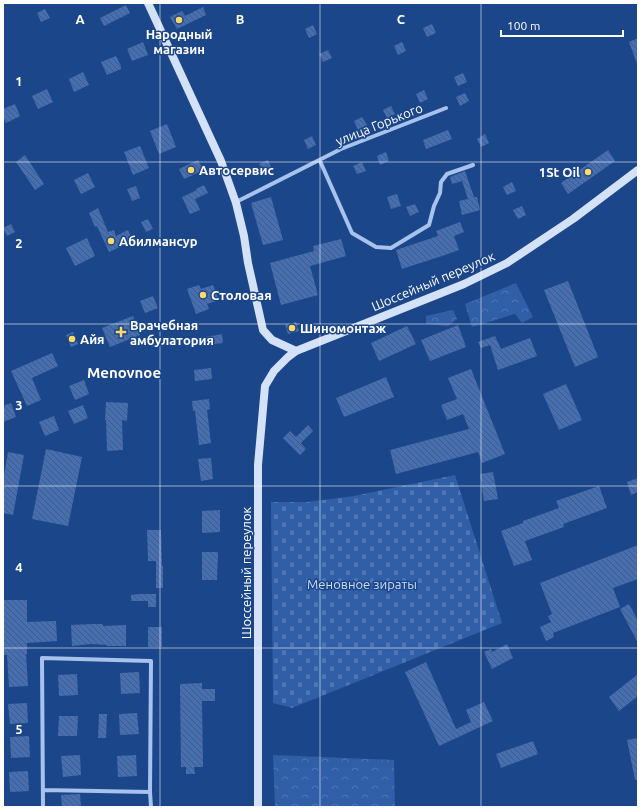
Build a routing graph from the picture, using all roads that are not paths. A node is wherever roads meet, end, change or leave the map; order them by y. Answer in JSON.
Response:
{"nodes":[{"id":1,"x":148,"y":3,"type":"edge"},
{"id":2,"x":446,"y":108,"type":"dead end"},
{"id":3,"x":320,"y":160,"type":"junction"},
{"id":4,"x":473,"y":165,"type":"dead end"},
{"id":5,"x":638,"y":170,"type":"edge"},
{"id":6,"x":236,"y":202,"type":"junction"},
{"id":7,"x":296,"y":351,"type":"junction"},
{"id":8,"x":43,"y":790,"type":"junction"},
{"id":9,"x":150,"y":792,"type":"junction"},
{"id":10,"x":43,"y":807,"type":"edge"},
{"id":11,"x":151,"y":807,"type":"edge"},
{"id":12,"x":258,"y":807,"type":"edge"}],
"edges":[{"from":1,"to":6,"type":"main road"},
{"from":2,"to":3,"type":"street","name":"улица Горького"},
{"from":3,"to":4,"type":"street"},
{"from":3,"to":6,"type":"street","name":"улица Горького"},
{"from":5,"to":7,"type":"main road","name":"Шоссейный переулок"},
{"from":6,"to":7,"type":"main road"},
{"from":7,"to":12,"type":"main road","name":"Шоссейный переулок"},
{"from":8,"to":9,"type":"street"},
{"from":8,"to":9,"type":"street"},
{"from":8,"to":10,"type":"street"},
{"from":9,"to":11,"type":"street"}]}
